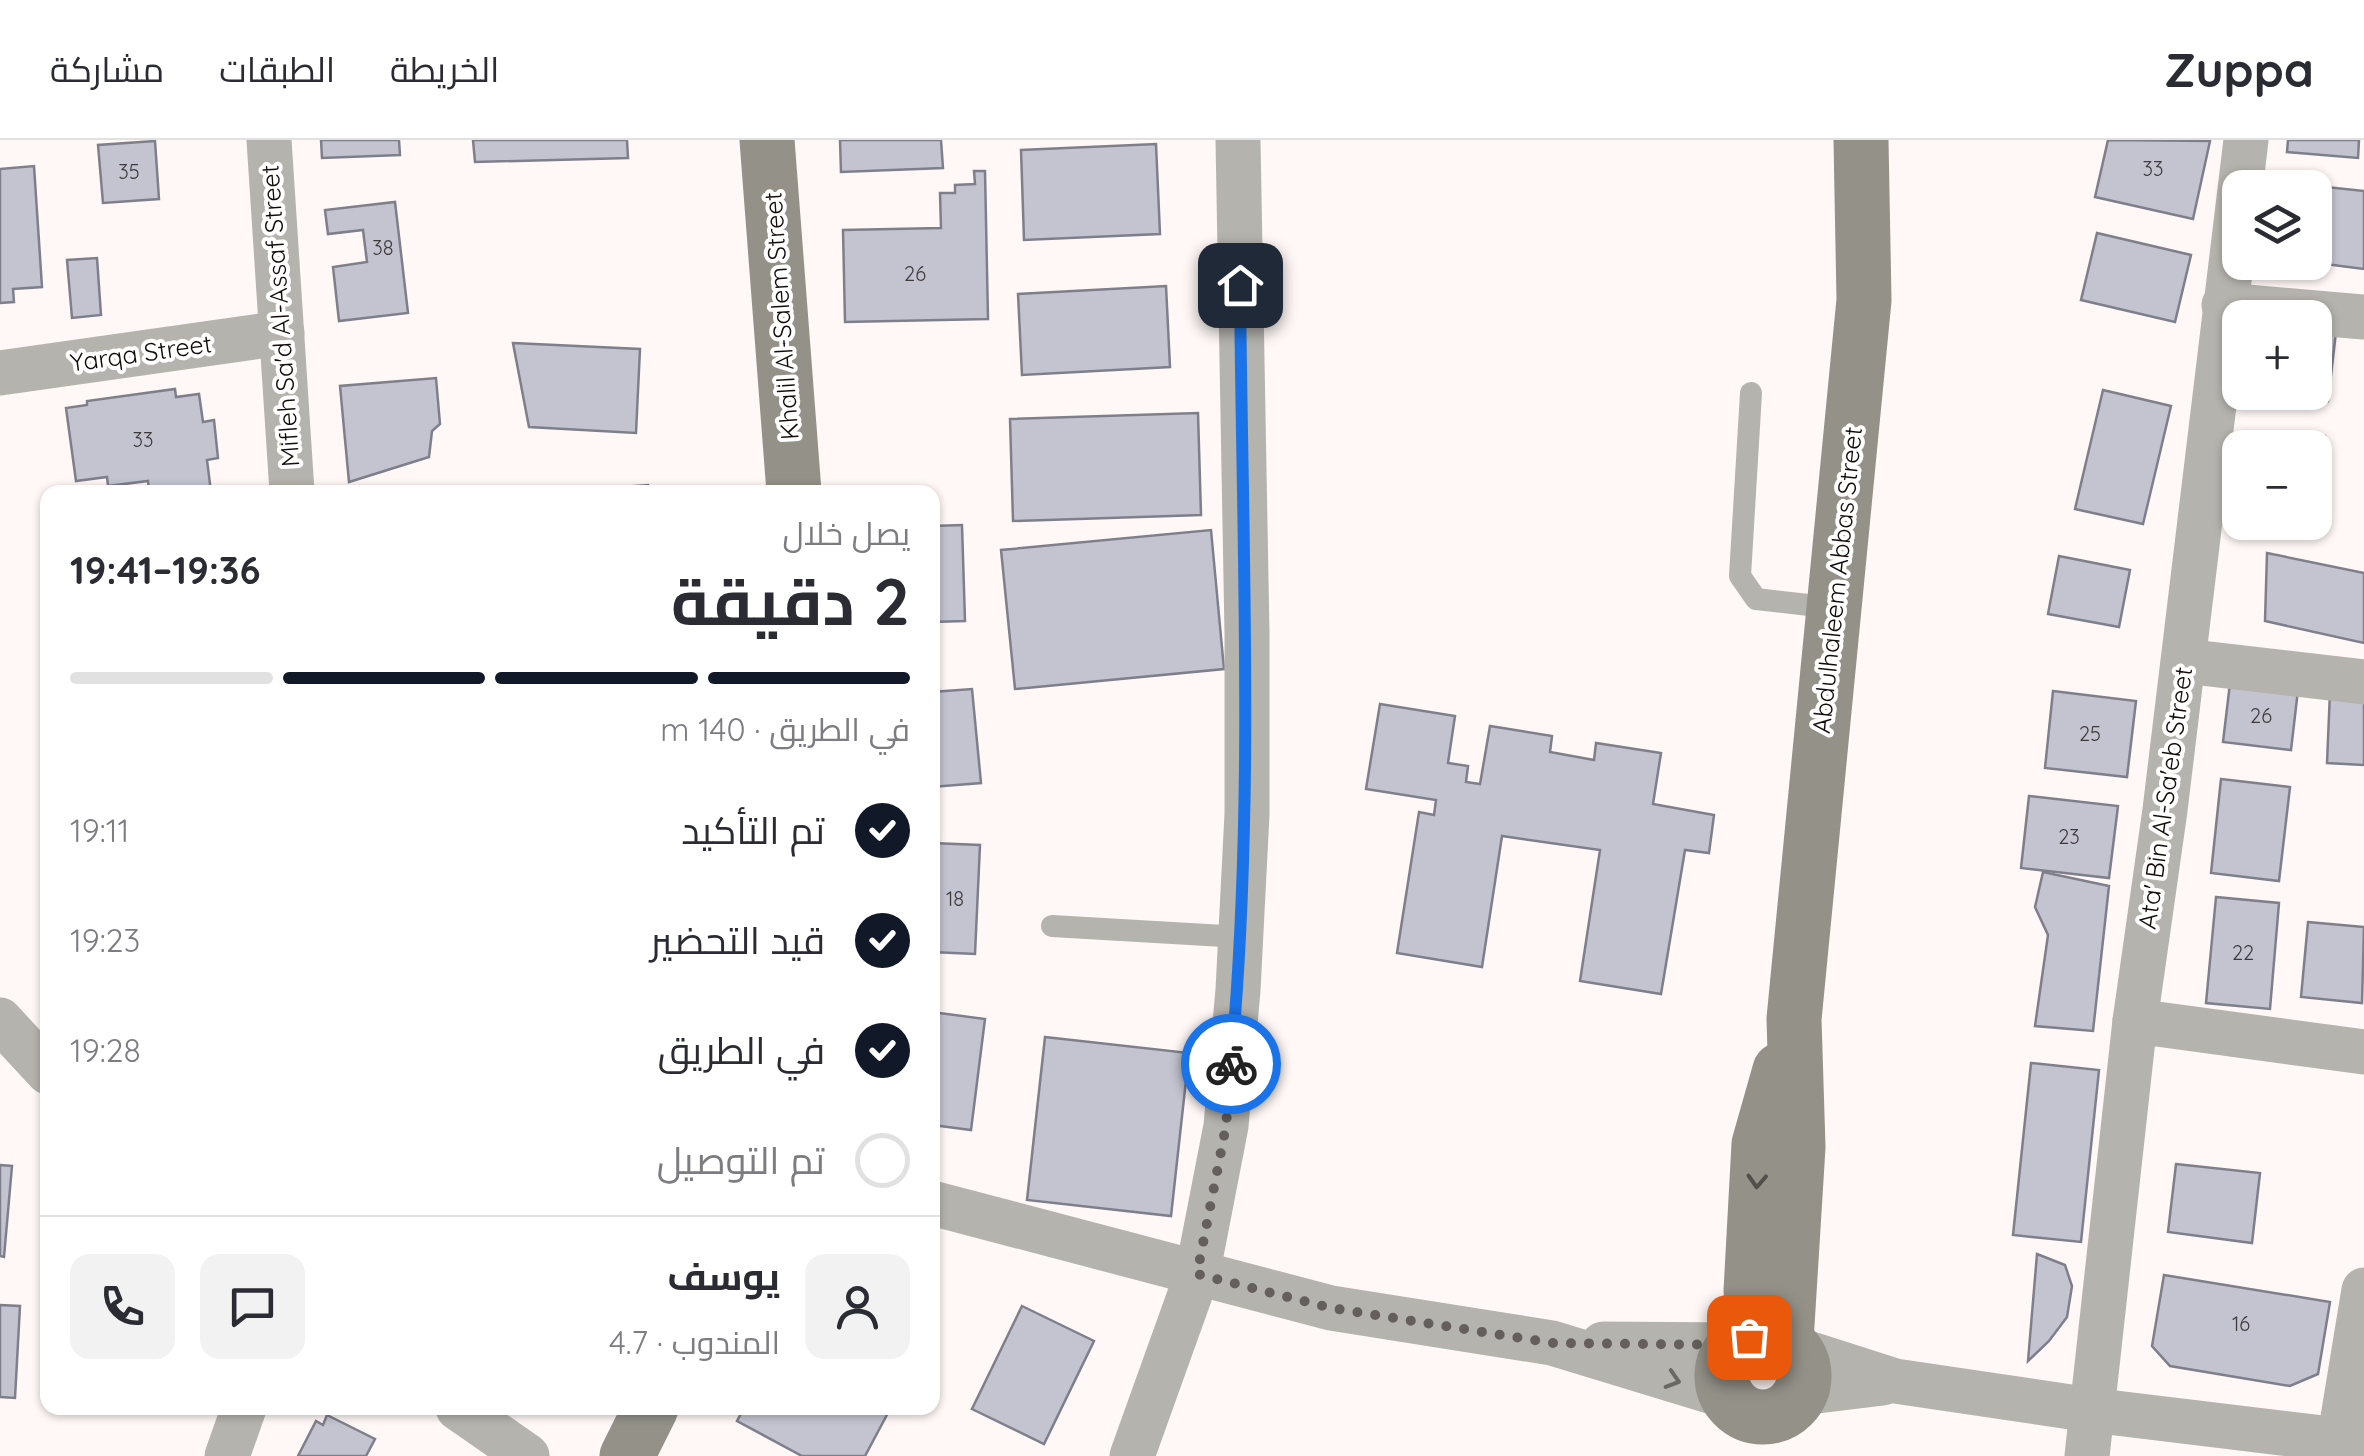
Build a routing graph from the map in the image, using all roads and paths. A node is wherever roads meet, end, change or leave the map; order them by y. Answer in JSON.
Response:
{"nodes":[{"id":1,"x":269,"y":140,"type":"edge"},
{"id":2,"x":767,"y":140,"type":"edge"},
{"id":3,"x":1238,"y":140,"type":"edge"},
{"id":4,"x":1861,"y":140,"type":"edge"},
{"id":5,"x":2246,"y":140,"type":"edge"},
{"id":6,"x":2225,"y":300,"type":"edge"},
{"id":7,"x":2332,"y":314,"type":"edge"},
{"id":8,"x":2364,"y":317,"type":"edge"},
{"id":9,"x":2222,"y":323,"type":"edge"},
{"id":10,"x":282,"y":334,"type":"junction"},
{"id":11,"x":0,"y":373,"type":"edge"},
{"id":12,"x":1751,"y":394,"type":"dead end"},
{"id":13,"x":292,"y":485,"type":"edge"},
{"id":14,"x":793,"y":485,"type":"edge"},
{"id":15,"x":1835,"y":608,"type":"junction"},
{"id":16,"x":2184,"y":661,"type":"junction"},
{"id":17,"x":2364,"y":682,"type":"edge"},
{"id":18,"x":1052,"y":926,"type":"dead end"},
{"id":19,"x":1241,"y":936,"type":"junction"},
{"id":20,"x":0,"y":1020,"type":"edge"},
{"id":21,"x":2135,"y":1021,"type":"junction"},
{"id":22,"x":2364,"y":1052,"type":"edge"},
{"id":23,"x":40,"y":1063,"type":"edge"},
{"id":24,"x":940,"y":1205,"type":"edge"},
{"id":25,"x":1197,"y":1274,"type":"junction"},
{"id":26,"x":2364,"y":1290,"type":"edge"},
{"id":27,"x":1761,"y":1389,"type":"edge"},
{"id":28,"x":2092,"y":1410,"type":"junction"},
{"id":29,"x":242,"y":1415,"type":"edge"},
{"id":30,"x":468,"y":1415,"type":"edge"},
{"id":31,"x":648,"y":1415,"type":"edge"},
{"id":32,"x":2350,"y":1447,"type":"edge"},
{"id":33,"x":228,"y":1456,"type":"edge"},
{"id":34,"x":527,"y":1456,"type":"edge"},
{"id":35,"x":628,"y":1456,"type":"edge"},
{"id":36,"x":1132,"y":1456,"type":"edge"},
{"id":37,"x":2087,"y":1456,"type":"edge"}],
"edges":[{"from":1,"to":10,"type":"street","name":"Mifleh Sa'd Al-Assaf Street"},
{"from":2,"to":14,"type":"street","name":"Khalil Al-Salem Street"},
{"from":3,"to":19,"type":"street"},
{"from":4,"to":15,"type":"street","name":"Abdulhaleem Abbas Street"},
{"from":5,"to":6,"type":"street","name":"Ata' Bin Al-Sa'eb Street"},
{"from":7,"to":8,"type":"street"},
{"from":9,"to":16,"type":"street","name":"Ata' Bin Al-Sa'eb Street"},
{"from":10,"to":11,"type":"street","name":"Yarqa Street"},
{"from":10,"to":13,"type":"street","name":"Mifleh Sa'd Al-Assaf Street"},
{"from":12,"to":15,"type":"lane"},
{"from":15,"to":27,"type":"street","name":"Abdulhaleem Abbas Street"},
{"from":16,"to":17,"type":"street"},
{"from":16,"to":21,"type":"street","name":"Ata' Bin Al-Sa'eb Street"},
{"from":18,"to":19,"type":"lane"},
{"from":19,"to":25,"type":"street"},
{"from":20,"to":23,"type":"street"},
{"from":21,"to":22,"type":"street"},
{"from":21,"to":28,"type":"street","name":"Ata' Bin Al-Sa'eb Street"},
{"from":24,"to":25,"type":"street"},
{"from":25,"to":27,"type":"street"},
{"from":25,"to":36,"type":"street"},
{"from":26,"to":32,"type":"street"},
{"from":27,"to":28,"type":"street"},
{"from":28,"to":32,"type":"street"},
{"from":28,"to":37,"type":"street","name":"Ata' Bin Al-Sa'eb Street"},
{"from":29,"to":33,"type":"street"},
{"from":30,"to":34,"type":"street"},
{"from":31,"to":35,"type":"street"}]}
